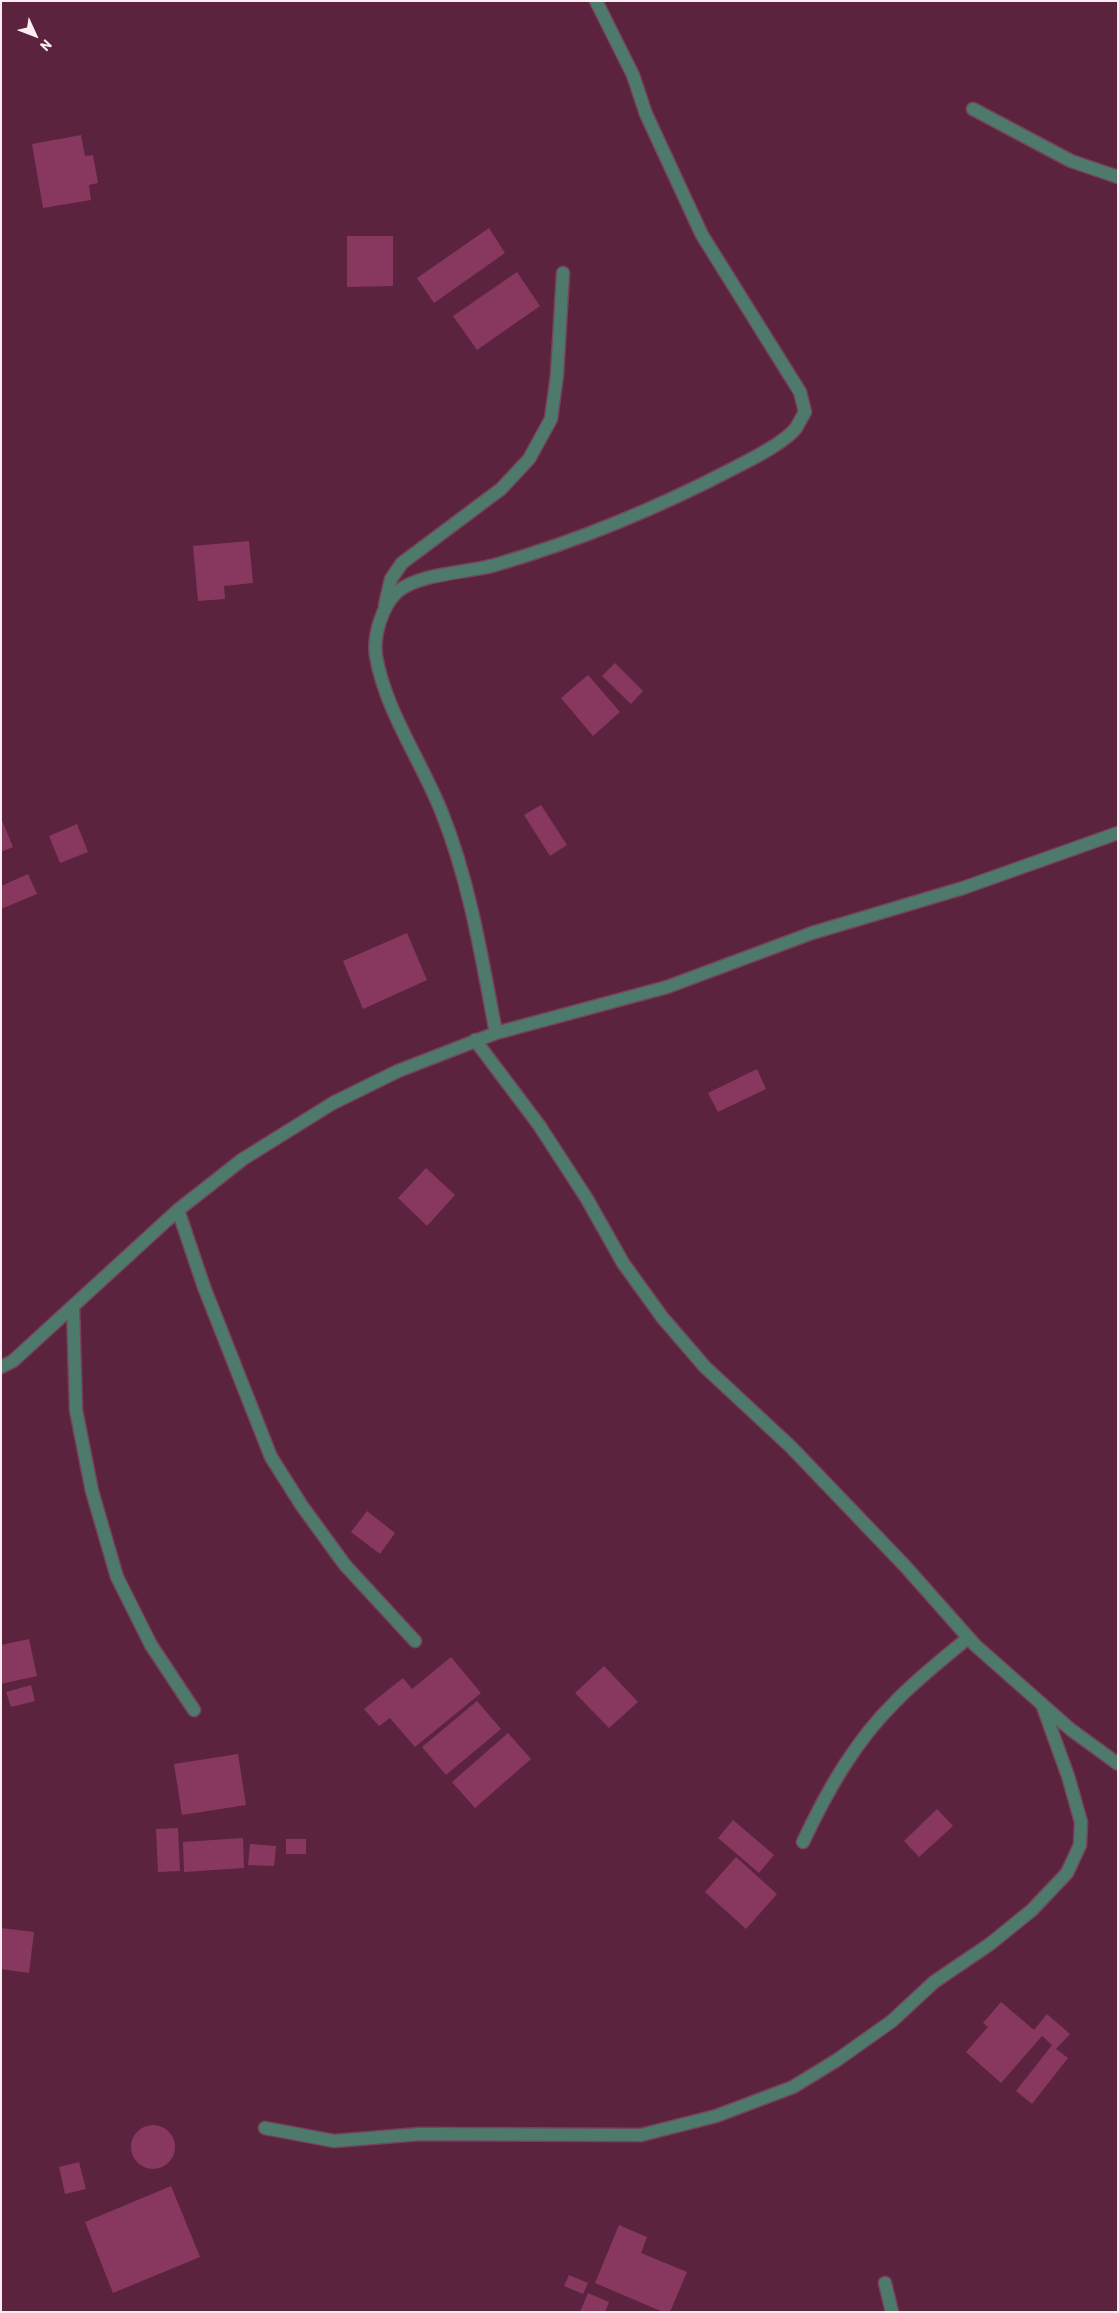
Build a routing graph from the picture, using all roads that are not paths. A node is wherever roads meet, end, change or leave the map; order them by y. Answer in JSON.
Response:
{"nodes":[{"id":1,"x":596,"y":1,"type":"edge"},
{"id":2,"x":973,"y":109,"type":"dead end"},
{"id":3,"x":1118,"y":177,"type":"edge"},
{"id":4,"x":563,"y":273,"type":"dead end"},
{"id":5,"x":384,"y":611,"type":"junction"},
{"id":6,"x":1118,"y":833,"type":"edge"},
{"id":7,"x":496,"y":1033,"type":"junction"},
{"id":8,"x":475,"y":1040,"type":"junction"},
{"id":9,"x":178,"y":1210,"type":"junction"},
{"id":10,"x":73,"y":1306,"type":"junction"},
{"id":11,"x":1,"y":1367,"type":"edge"},
{"id":12,"x":968,"y":1638,"type":"junction"},
{"id":13,"x":415,"y":1641,"type":"dead end"},
{"id":14,"x":1042,"y":1704,"type":"junction"},
{"id":15,"x":194,"y":1710,"type":"dead end"},
{"id":16,"x":1118,"y":1764,"type":"edge"},
{"id":17,"x":803,"y":1842,"type":"dead end"},
{"id":18,"x":265,"y":2128,"type":"dead end"},
{"id":19,"x":885,"y":2283,"type":"dead end"},
{"id":20,"x":892,"y":2312,"type":"edge"}],
"edges":[{"from":1,"to":5,"type":"street"},
{"from":2,"to":3,"type":"street"},
{"from":4,"to":5,"type":"street"},
{"from":5,"to":7,"type":"street"},
{"from":6,"to":7,"type":"street"},
{"from":7,"to":8,"type":"street"},
{"from":8,"to":9,"type":"street"},
{"from":8,"to":12,"type":"street"},
{"from":9,"to":10,"type":"street"},
{"from":9,"to":13,"type":"street"},
{"from":10,"to":11,"type":"street"},
{"from":10,"to":15,"type":"street"},
{"from":12,"to":14,"type":"street"},
{"from":12,"to":17,"type":"street"},
{"from":14,"to":16,"type":"street"},
{"from":14,"to":18,"type":"street"},
{"from":19,"to":20,"type":"street"}]}
